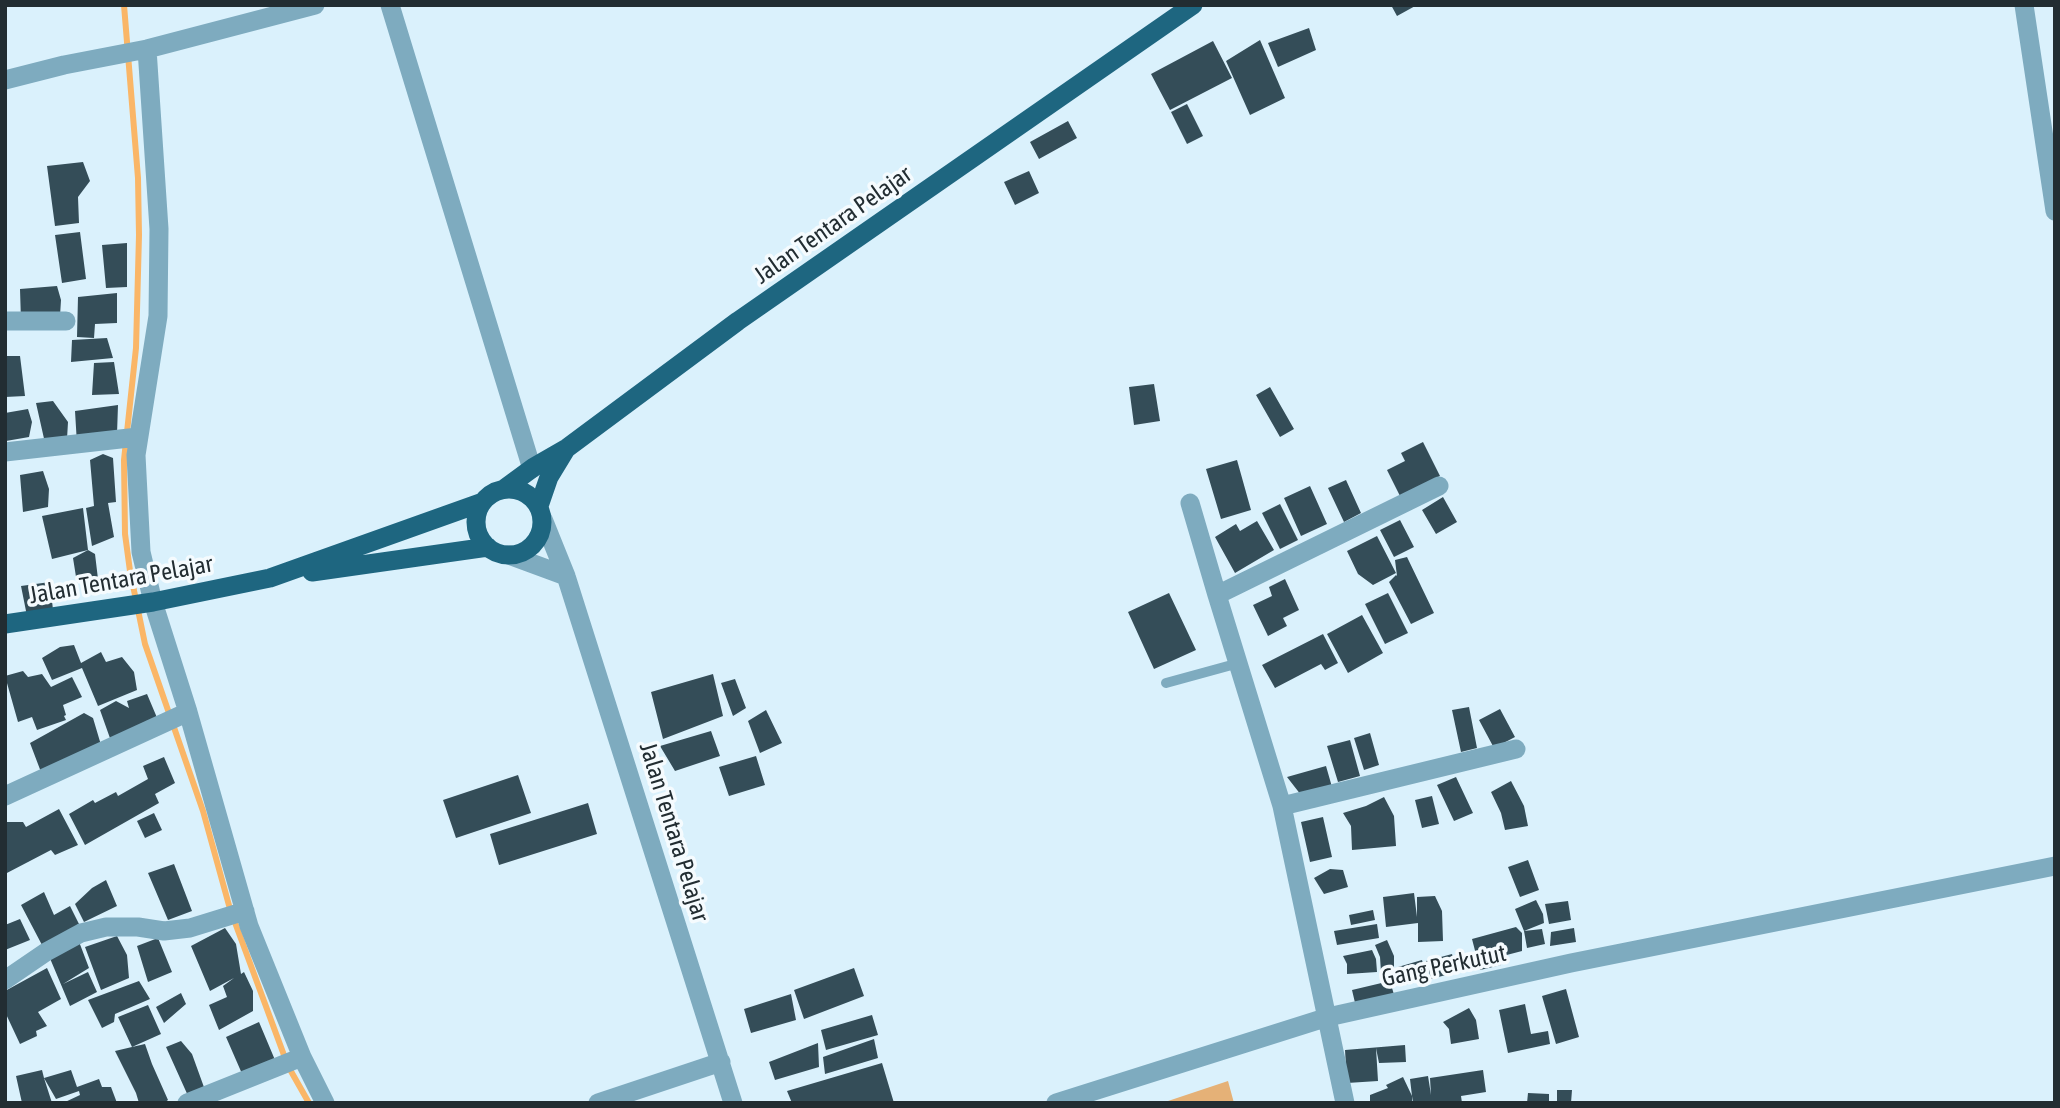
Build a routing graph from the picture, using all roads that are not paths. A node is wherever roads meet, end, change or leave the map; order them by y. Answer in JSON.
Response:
{"nodes":[{"id":1,"x":315,"y":5,"type":"edge"},
{"id":2,"x":390,"y":5,"type":"edge"},
{"id":3,"x":1193,"y":5,"type":"edge"},
{"id":4,"x":2024,"y":5,"type":"edge"},
{"id":5,"x":141,"y":50,"type":"junction"},
{"id":6,"x":5,"y":80,"type":"edge"},
{"id":7,"x":2055,"y":211,"type":"edge"},
{"id":8,"x":5,"y":321,"type":"edge"},
{"id":9,"x":66,"y":321,"type":"dead end"},
{"id":10,"x":135,"y":437,"type":"junction"},
{"id":11,"x":567,"y":448,"type":"junction"},
{"id":12,"x":5,"y":452,"type":"edge"},
{"id":13,"x":533,"y":469,"type":"junction"},
{"id":14,"x":1439,"y":486,"type":"dead end"},
{"id":15,"x":504,"y":489,"type":"junction"},
{"id":16,"x":483,"y":502,"type":"junction"},
{"id":17,"x":1190,"y":503,"type":"dead end"},
{"id":18,"x":541,"y":512,"type":"junction"},
{"id":19,"x":488,"y":547,"type":"junction"},
{"id":20,"x":509,"y":555,"type":"junction"},
{"id":21,"x":566,"y":576,"type":"junction"},
{"id":22,"x":270,"y":578,"type":"junction"},
{"id":23,"x":1217,"y":595,"type":"junction"},
{"id":24,"x":143,"y":604,"type":"junction"},
{"id":25,"x":5,"y":624,"type":"edge"},
{"id":26,"x":1239,"y":663,"type":"junction"},
{"id":27,"x":1166,"y":683,"type":"dead end"},
{"id":28,"x":182,"y":715,"type":"junction"},
{"id":29,"x":1516,"y":749,"type":"dead end"},
{"id":30,"x":5,"y":796,"type":"edge"},
{"id":31,"x":1282,"y":806,"type":"junction"},
{"id":32,"x":2055,"y":866,"type":"edge"},
{"id":33,"x":236,"y":914,"type":"junction"},
{"id":34,"x":5,"y":980,"type":"edge"},
{"id":35,"x":1328,"y":1017,"type":"junction"},
{"id":36,"x":292,"y":1061,"type":"junction"},
{"id":37,"x":721,"y":1062,"type":"junction"},
{"id":38,"x":187,"y":1103,"type":"edge"},
{"id":39,"x":325,"y":1103,"type":"edge"},
{"id":40,"x":597,"y":1103,"type":"edge"},
{"id":41,"x":733,"y":1103,"type":"edge"},
{"id":42,"x":1056,"y":1103,"type":"edge"},
{"id":43,"x":1345,"y":1103,"type":"edge"}],
"edges":[{"from":1,"to":5,"type":"street"},
{"from":2,"to":13,"type":"street"},
{"from":3,"to":11,"type":"highway","name":"Jalan Tentara Pelajar"},
{"from":4,"to":7,"type":"street"},
{"from":5,"to":6,"type":"street"},
{"from":5,"to":10,"type":"street"},
{"from":8,"to":9,"type":"street"},
{"from":10,"to":12,"type":"street"},
{"from":10,"to":24,"type":"street"},
{"from":11,"to":13,"type":"highway","name":"Jalan Tentara Pelajar"},
{"from":11,"to":18,"type":"highway"},
{"from":13,"to":15,"type":"highway","name":"Jalan Tentara Pelajar"},
{"from":14,"to":23,"type":"street"},
{"from":15,"to":16,"type":"highway"},
{"from":15,"to":18,"type":"highway"},
{"from":16,"to":19,"type":"highway"},
{"from":16,"to":22,"type":"highway","name":"Jalan Tentara Pelajar"},
{"from":17,"to":23,"type":"street"},
{"from":18,"to":20,"type":"highway"},
{"from":18,"to":21,"type":"street","name":"Jalan Tentara Pelajar"},
{"from":19,"to":20,"type":"highway"},
{"from":19,"to":22,"type":"highway"},
{"from":20,"to":21,"type":"street"},
{"from":21,"to":37,"type":"street","name":"Jalan Tentara Pelajar"},
{"from":22,"to":24,"type":"highway","name":"Jalan Tentara Pelajar"},
{"from":23,"to":26,"type":"street"},
{"from":24,"to":25,"type":"highway","name":"Jalan Tentara Pelajar"},
{"from":24,"to":28,"type":"street"},
{"from":26,"to":27,"type":"lane"},
{"from":26,"to":31,"type":"street"},
{"from":28,"to":30,"type":"street"},
{"from":28,"to":33,"type":"street"},
{"from":29,"to":31,"type":"street"},
{"from":31,"to":35,"type":"street"},
{"from":32,"to":35,"type":"street","name":"Gang Perkutut"},
{"from":33,"to":34,"type":"street"},
{"from":33,"to":36,"type":"street"},
{"from":35,"to":42,"type":"street","name":"Gang Perkutut"},
{"from":35,"to":43,"type":"street"},
{"from":36,"to":38,"type":"street"},
{"from":36,"to":39,"type":"street"},
{"from":37,"to":40,"type":"street"},
{"from":37,"to":41,"type":"street","name":"Jalan Tentara Pelajar"}]}
